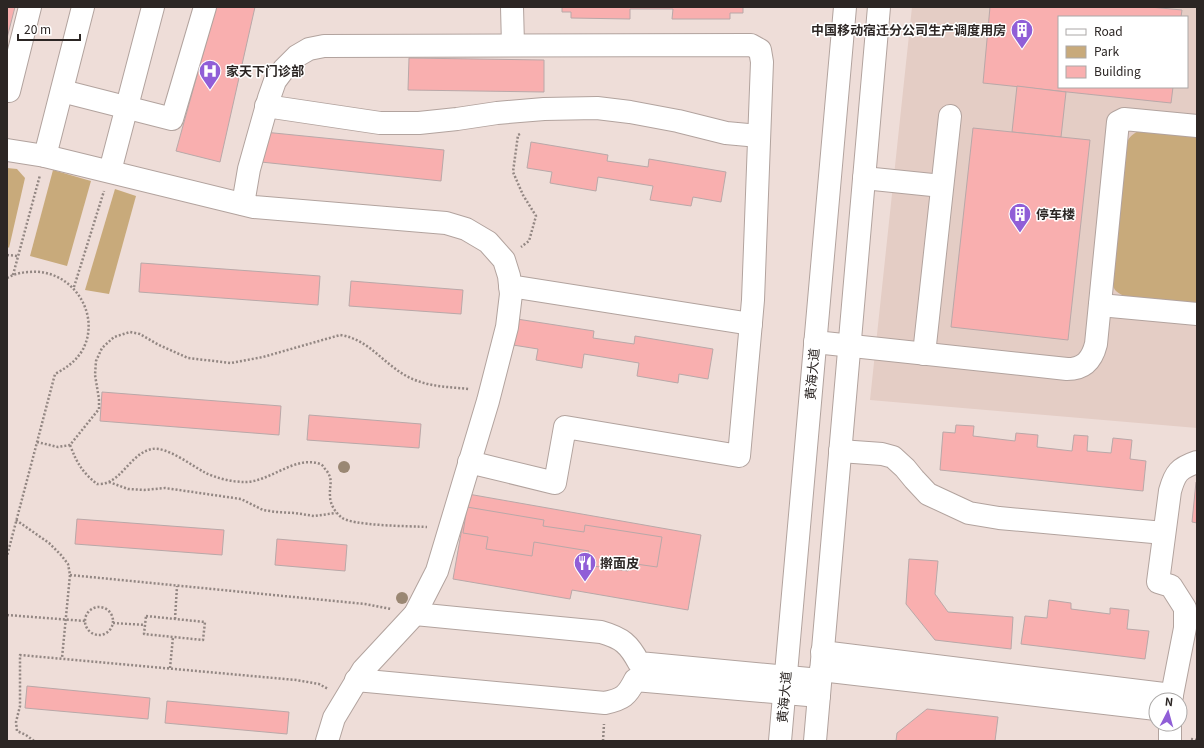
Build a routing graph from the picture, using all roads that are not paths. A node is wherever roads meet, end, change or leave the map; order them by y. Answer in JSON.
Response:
{"nodes":[{"id":1,"x":30,"y":7,"type":"edge"},
{"id":2,"x":83,"y":7,"type":"edge"},
{"id":3,"x":154,"y":7,"type":"edge"},
{"id":4,"x":205,"y":7,"type":"edge"},
{"id":5,"x":512,"y":7,"type":"edge"},
{"id":6,"x":845,"y":7,"type":"edge"},
{"id":7,"x":879,"y":7,"type":"edge"},
{"id":8,"x":513,"y":46,"type":"junction"},
{"id":9,"x":9,"y":91,"type":"dead end"},
{"id":10,"x":62,"y":91,"type":"junction"},
{"id":11,"x":266,"y":106,"type":"junction"},
{"id":12,"x":127,"y":107,"type":"junction"},
{"id":13,"x":950,"y":116,"type":"dead end"},
{"id":14,"x":1197,"y":126,"type":"edge"},
{"id":15,"x":759,"y":136,"type":"junction"},
{"id":16,"x":7,"y":150,"type":"edge"},
{"id":17,"x":45,"y":156,"type":"junction"},
{"id":18,"x":110,"y":171,"type":"junction"},
{"id":19,"x":864,"y":178,"type":"junction"},
{"id":20,"x":942,"y":186,"type":"junction"},
{"id":21,"x":243,"y":204,"type":"junction"},
{"id":22,"x":510,"y":286,"type":"junction"},
{"id":23,"x":1100,"y":304,"type":"junction"},
{"id":24,"x":1197,"y":314,"type":"edge"},
{"id":25,"x":751,"y":324,"type":"junction"},
{"id":26,"x":815,"y":342,"type":"junction"},
{"id":27,"x":849,"y":346,"type":"junction"},
{"id":28,"x":924,"y":354,"type":"junction"},
{"id":29,"x":840,"y":451,"type":"junction"},
{"id":30,"x":470,"y":462,"type":"junction"},
{"id":31,"x":1197,"y":462,"type":"edge"},
{"id":32,"x":1164,"y":533,"type":"junction"},
{"id":33,"x":415,"y":614,"type":"junction"},
{"id":34,"x":1191,"y":623,"type":"edge"},
{"id":35,"x":820,"y":675,"type":"junction"},
{"id":36,"x":785,"y":685,"type":"junction"},
{"id":37,"x":351,"y":689,"type":"junction"},
{"id":38,"x":1168,"y":692,"type":"edge"},
{"id":39,"x":1148,"y":700,"type":"edge"},
{"id":40,"x":327,"y":741,"type":"edge"},
{"id":41,"x":780,"y":741,"type":"edge"},
{"id":42,"x":815,"y":741,"type":"edge"}],
"edges":[{"from":1,"to":9,"type":"street"},
{"from":2,"to":10,"type":"street"},
{"from":3,"to":12,"type":"street"},
{"from":4,"to":12,"type":"street"},
{"from":5,"to":8,"type":"street"},
{"from":6,"to":26,"type":"street","name":"黄海大道"},
{"from":7,"to":19,"type":"street"},
{"from":8,"to":11,"type":"street"},
{"from":8,"to":15,"type":"street"},
{"from":10,"to":12,"type":"street"},
{"from":10,"to":17,"type":"street"},
{"from":11,"to":15,"type":"street"},
{"from":11,"to":21,"type":"street"},
{"from":12,"to":18,"type":"street"},
{"from":13,"to":20,"type":"street"},
{"from":14,"to":23,"type":"street"},
{"from":15,"to":25,"type":"street"},
{"from":16,"to":17,"type":"street"},
{"from":17,"to":18,"type":"street"},
{"from":18,"to":21,"type":"street"},
{"from":19,"to":20,"type":"street"},
{"from":19,"to":27,"type":"street"},
{"from":20,"to":28,"type":"street"},
{"from":21,"to":22,"type":"street"},
{"from":22,"to":25,"type":"street"},
{"from":22,"to":30,"type":"street"},
{"from":23,"to":24,"type":"street"},
{"from":23,"to":28,"type":"street"},
{"from":25,"to":30,"type":"street"},
{"from":26,"to":27,"type":"street"},
{"from":26,"to":36,"type":"street","name":"黄海大道"},
{"from":27,"to":28,"type":"street"},
{"from":27,"to":29,"type":"street"},
{"from":29,"to":32,"type":"street"},
{"from":29,"to":35,"type":"street"},
{"from":30,"to":33,"type":"street"},
{"from":31,"to":32,"type":"street"},
{"from":32,"to":34,"type":"street"},
{"from":33,"to":36,"type":"street"},
{"from":33,"to":37,"type":"street"},
{"from":34,"to":38,"type":"street"},
{"from":35,"to":36,"type":"street"},
{"from":35,"to":39,"type":"street"},
{"from":35,"to":42,"type":"street"},
{"from":36,"to":37,"type":"street"},
{"from":36,"to":41,"type":"street","name":"黄海大道"},
{"from":37,"to":40,"type":"street"}]}
